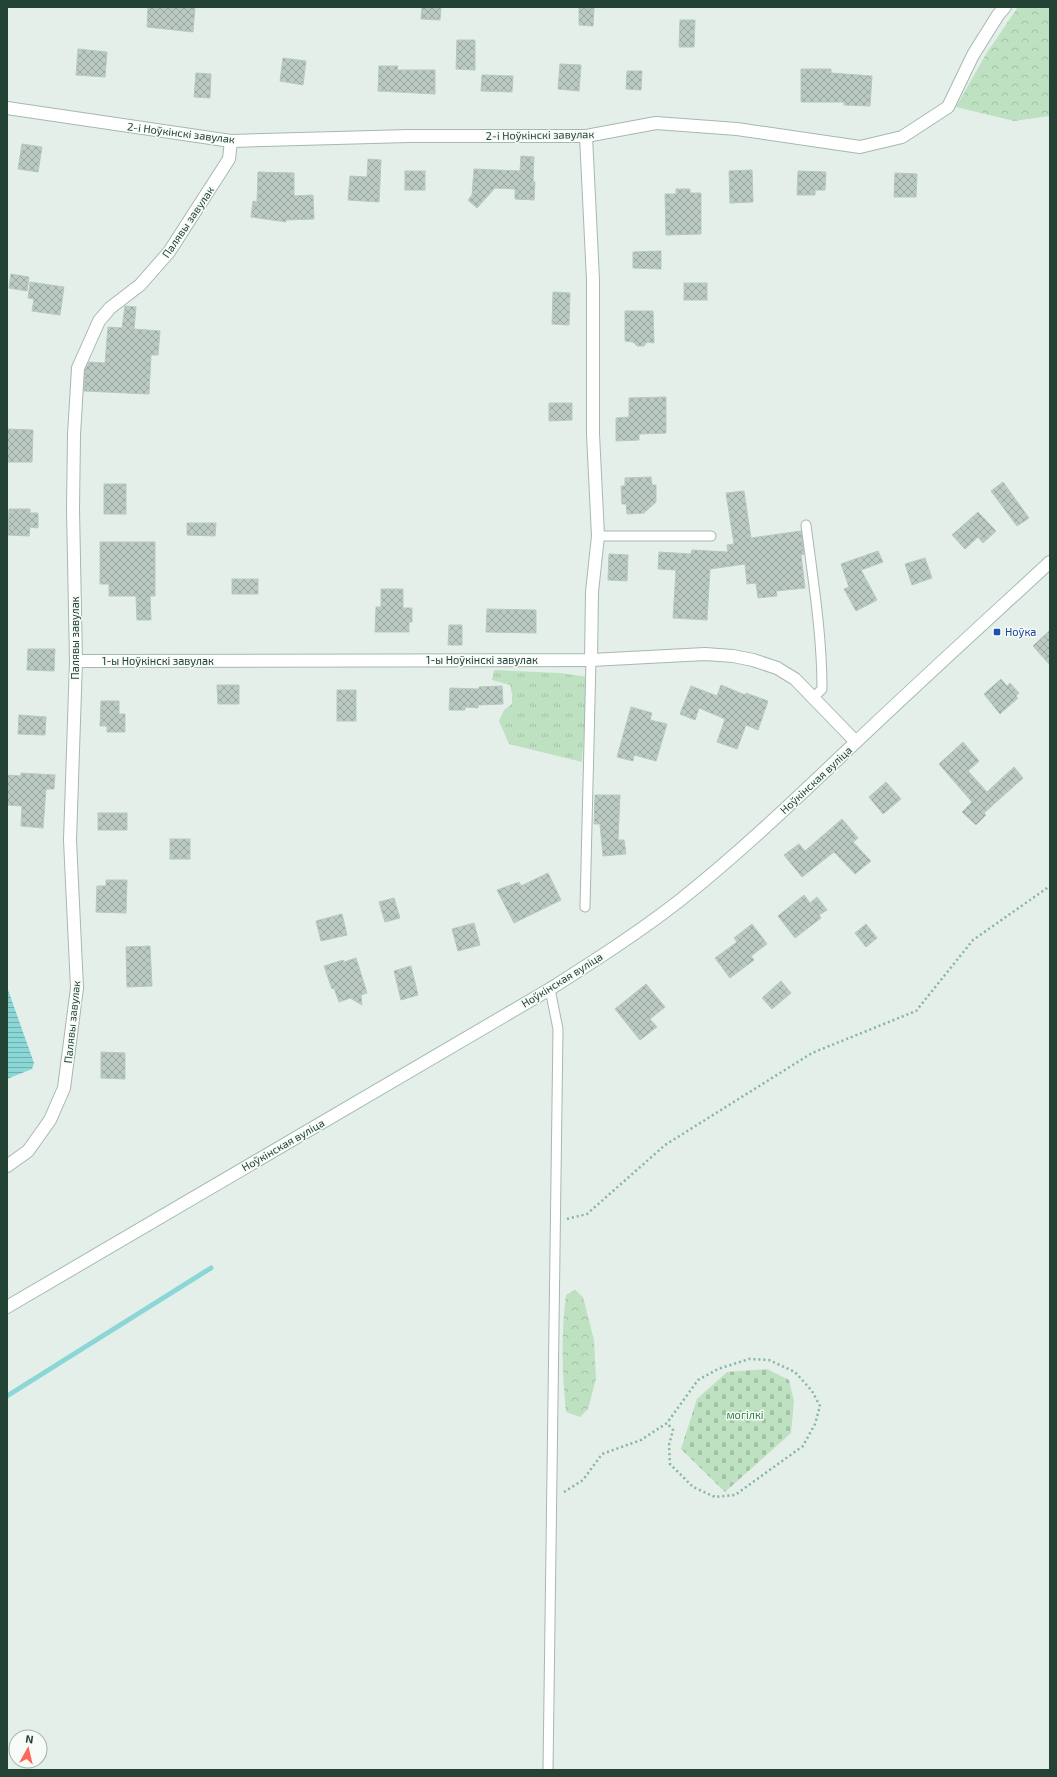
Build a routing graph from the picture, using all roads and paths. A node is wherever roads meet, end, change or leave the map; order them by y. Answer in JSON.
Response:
{"nodes":[{"id":1,"x":1005,"y":7,"type":"edge"},
{"id":2,"x":7,"y":108,"type":"edge"},
{"id":3,"x":586,"y":136,"type":"junction"},
{"id":4,"x":231,"y":140,"type":"junction"},
{"id":5,"x":806,"y":525,"type":"dead end"},
{"id":6,"x":598,"y":536,"type":"junction"},
{"id":7,"x":711,"y":536,"type":"dead end"},
{"id":8,"x":1050,"y":562,"type":"edge"},
{"id":9,"x":591,"y":660,"type":"junction"},
{"id":10,"x":76,"y":661,"type":"junction"},
{"id":11,"x":814,"y":697,"type":"junction"},
{"id":12,"x":856,"y":742,"type":"junction"},
{"id":13,"x":1050,"y":886,"type":"edge"},
{"id":14,"x":585,"y":907,"type":"dead end"},
{"id":15,"x":550,"y":989,"type":"junction"},
{"id":16,"x":7,"y":1166,"type":"edge"},
{"id":17,"x":555,"y":1221,"type":"junction"},
{"id":18,"x":7,"y":1307,"type":"edge"},
{"id":19,"x":667,"y":1423,"type":"junction"},
{"id":20,"x":553,"y":1498,"type":"junction"},
{"id":21,"x":548,"y":1770,"type":"edge"}],
"edges":[{"from":1,"to":3,"type":"street","name":"2-і Ноўкінскі завулак"},
{"from":2,"to":4,"type":"street","name":"2-і Ноўкінскі завулак"},
{"from":3,"to":4,"type":"street","name":"2-і Ноўкінскі завулак"},
{"from":3,"to":6,"type":"street"},
{"from":4,"to":10,"type":"street","name":"Палявы завулак"},
{"from":5,"to":11,"type":"lane"},
{"from":6,"to":7,"type":"lane"},
{"from":6,"to":9,"type":"street"},
{"from":8,"to":12,"type":"street","name":"Ноўкінская вуліца"},
{"from":9,"to":10,"type":"street","name":"1-ы Ноўкінскі завулак"},
{"from":9,"to":11,"type":"street","name":"1-ы Ноўкінскі завулак"},
{"from":9,"to":14,"type":"lane"},
{"from":10,"to":16,"type":"street","name":"Палявы завулак"},
{"from":11,"to":12,"type":"street","name":"1-ы Ноўкінскі завулак"},
{"from":12,"to":15,"type":"street","name":"Ноўкінская вуліца"},
{"from":13,"to":17,"type":"path"},
{"from":15,"to":17,"type":"lane"},
{"from":15,"to":18,"type":"street","name":"Ноўкінская вуліца"},
{"from":17,"to":20,"type":"lane"},
{"from":19,"to":19,"type":"path"},
{"from":19,"to":20,"type":"path"},
{"from":20,"to":21,"type":"lane"}]}
